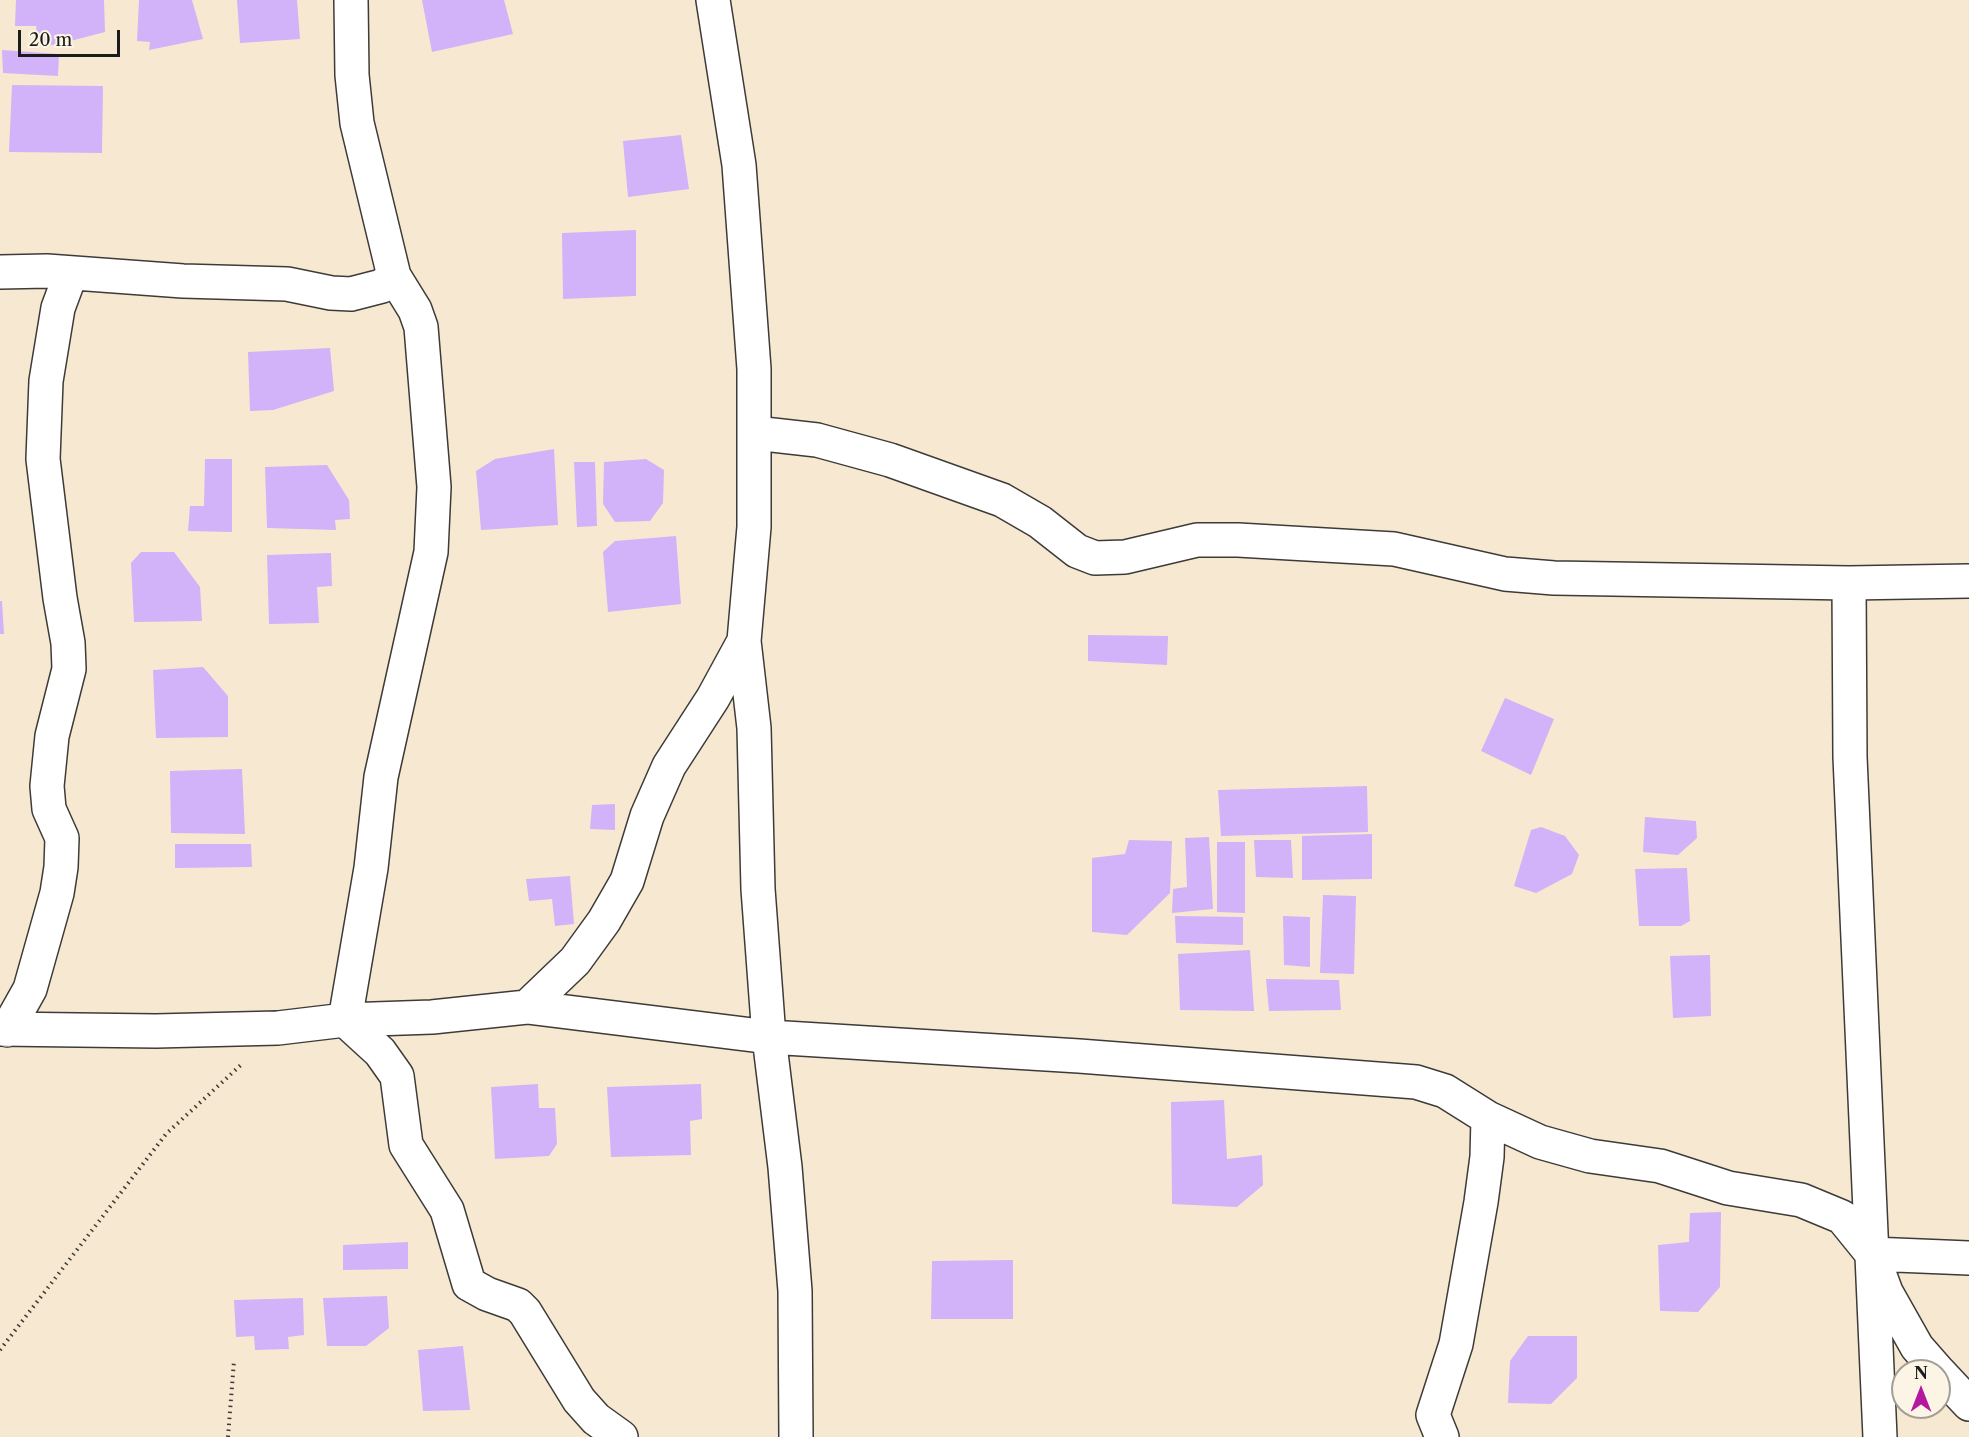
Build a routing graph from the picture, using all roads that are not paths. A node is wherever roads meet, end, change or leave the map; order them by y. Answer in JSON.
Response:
{"nodes":[{"id":1,"x":351,"y":0,"type":"edge"},
{"id":2,"x":713,"y":0,"type":"edge"},
{"id":3,"x":0,"y":272,"type":"edge"},
{"id":4,"x":70,"y":273,"type":"junction"},
{"id":5,"x":394,"y":276,"type":"junction"},
{"id":6,"x":755,"y":433,"type":"junction"},
{"id":7,"x":1969,"y":581,"type":"edge"},
{"id":8,"x":1849,"y":584,"type":"junction"},
{"id":9,"x":744,"y":641,"type":"junction"},
{"id":10,"x":527,"y":1007,"type":"junction"},
{"id":11,"x":345,"y":1020,"type":"junction"},
{"id":12,"x":3,"y":1030,"type":"edge"},
{"id":13,"x":769,"y":1037,"type":"junction"},
{"id":14,"x":1488,"y":1118,"type":"junction"},
{"id":15,"x":1872,"y":1254,"type":"junction"},
{"id":16,"x":1969,"y":1258,"type":"edge"},
{"id":17,"x":1928,"y":1359,"type":"edge"},
{"id":18,"x":1951,"y":1384,"type":"edge"},
{"id":19,"x":1969,"y":1404,"type":"edge"},
{"id":20,"x":621,"y":1437,"type":"edge"},
{"id":21,"x":796,"y":1437,"type":"edge"},
{"id":22,"x":1442,"y":1437,"type":"edge"},
{"id":23,"x":1880,"y":1437,"type":"edge"}],
"edges":[{"from":1,"to":5,"type":"street"},
{"from":2,"to":6,"type":"street"},
{"from":3,"to":4,"type":"street"},
{"from":4,"to":5,"type":"street"},
{"from":4,"to":12,"type":"street"},
{"from":5,"to":11,"type":"street"},
{"from":6,"to":8,"type":"street"},
{"from":6,"to":9,"type":"street"},
{"from":7,"to":8,"type":"street"},
{"from":8,"to":15,"type":"street"},
{"from":9,"to":10,"type":"street"},
{"from":9,"to":13,"type":"street"},
{"from":10,"to":11,"type":"street"},
{"from":10,"to":13,"type":"street"},
{"from":11,"to":12,"type":"street"},
{"from":11,"to":20,"type":"street"},
{"from":13,"to":14,"type":"street"},
{"from":13,"to":21,"type":"street"},
{"from":14,"to":15,"type":"street"},
{"from":14,"to":22,"type":"street"},
{"from":15,"to":16,"type":"street"},
{"from":15,"to":17,"type":"street"},
{"from":15,"to":23,"type":"street"},
{"from":18,"to":19,"type":"street"}]}
